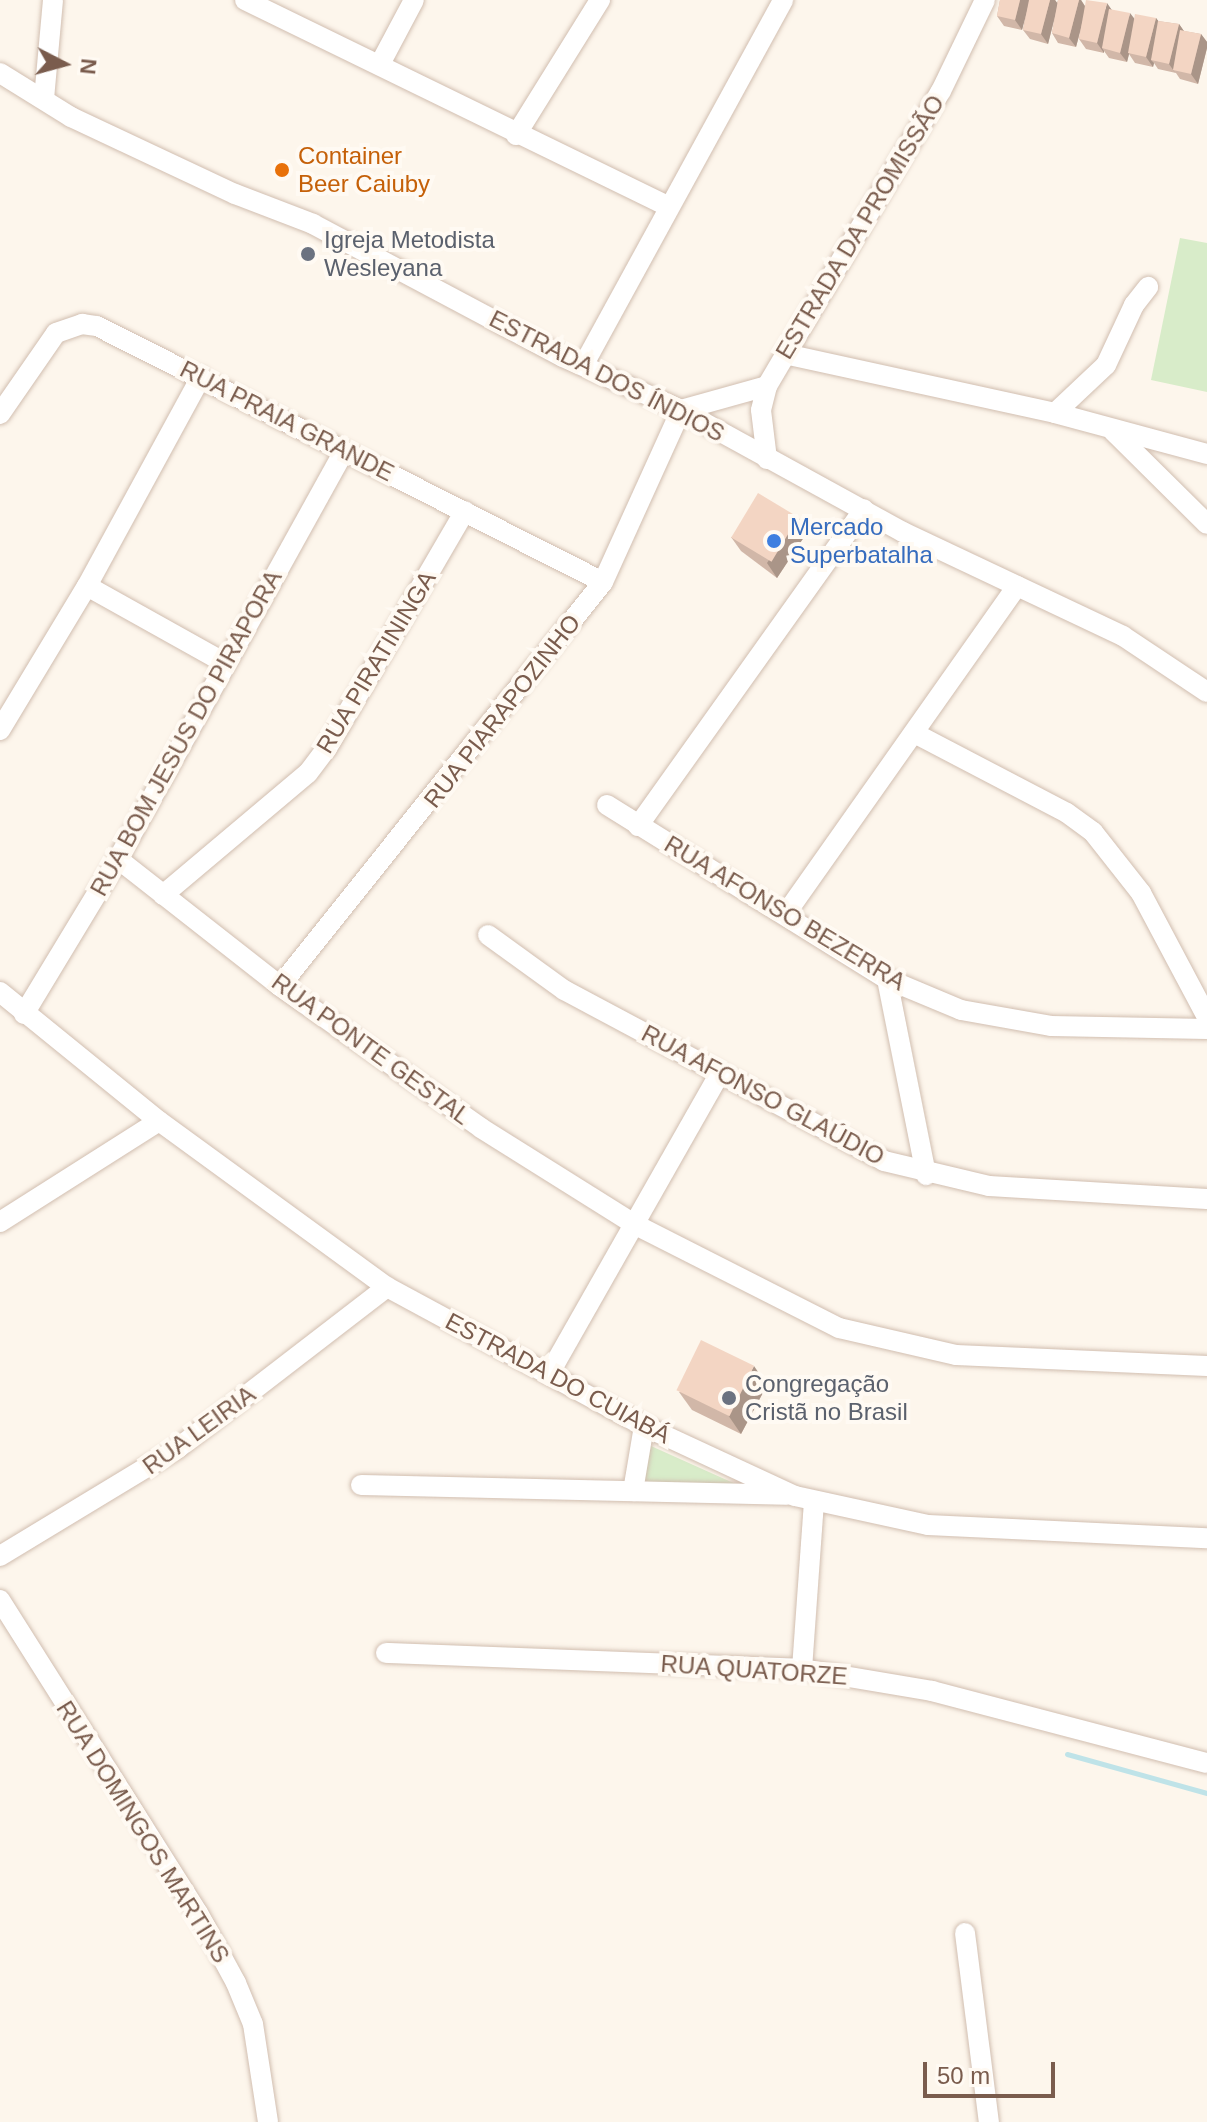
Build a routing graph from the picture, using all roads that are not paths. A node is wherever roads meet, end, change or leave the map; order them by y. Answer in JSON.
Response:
{"nodes":[{"id":1,"x":53,"y":0,"type":"edge"},
{"id":2,"x":245,"y":0,"type":"edge"},
{"id":3,"x":414,"y":0,"type":"edge"},
{"id":4,"x":600,"y":0,"type":"edge"},
{"id":5,"x":783,"y":0,"type":"edge"},
{"id":6,"x":985,"y":0,"type":"edge"},
{"id":7,"x":380,"y":64,"type":"junction"},
{"id":8,"x":0,"y":73,"type":"edge"},
{"id":9,"x":44,"y":99,"type":"junction"},
{"id":10,"x":516,"y":135,"type":"junction"},
{"id":11,"x":668,"y":206,"type":"junction"},
{"id":12,"x":1148,"y":287,"type":"dead end"},
{"id":13,"x":785,"y":354,"type":"junction"},
{"id":14,"x":584,"y":364,"type":"junction"},
{"id":15,"x":201,"y":377,"type":"junction"},
{"id":16,"x":767,"y":386,"type":"junction"},
{"id":17,"x":681,"y":410,"type":"junction"},
{"id":18,"x":1055,"y":413,"type":"junction"},
{"id":19,"x":0,"y":414,"type":"edge"},
{"id":20,"x":1113,"y":431,"type":"junction"},
{"id":21,"x":344,"y":451,"type":"junction"},
{"id":22,"x":1207,"y":454,"type":"edge"},
{"id":23,"x":767,"y":459,"type":"junction"},
{"id":24,"x":864,"y":509,"type":"junction"},
{"id":25,"x":465,"y":511,"type":"junction"},
{"id":26,"x":1207,"y":524,"type":"edge"},
{"id":27,"x":603,"y":582,"type":"junction"},
{"id":28,"x":87,"y":586,"type":"junction"},
{"id":29,"x":1017,"y":586,"type":"junction"},
{"id":30,"x":225,"y":663,"type":"junction"},
{"id":31,"x":1207,"y":692,"type":"edge"},
{"id":32,"x":0,"y":730,"type":"edge"},
{"id":33,"x":916,"y":734,"type":"junction"},
{"id":34,"x":607,"y":805,"type":"dead end"},
{"id":35,"x":638,"y":826,"type":"junction"},
{"id":36,"x":118,"y":859,"type":"junction"},
{"id":37,"x":163,"y":895,"type":"junction"},
{"id":38,"x":787,"y":912,"type":"junction"},
{"id":39,"x":488,"y":935,"type":"dead end"},
{"id":40,"x":887,"y":979,"type":"junction"},
{"id":41,"x":280,"y":986,"type":"junction"},
{"id":42,"x":0,"y":992,"type":"edge"},
{"id":43,"x":24,"y":1014,"type":"junction"},
{"id":44,"x":1207,"y":1017,"type":"edge"},
{"id":45,"x":1207,"y":1029,"type":"edge"},
{"id":46,"x":719,"y":1075,"type":"junction"},
{"id":47,"x":159,"y":1121,"type":"junction"},
{"id":48,"x":926,"y":1175,"type":"junction"},
{"id":49,"x":1207,"y":1199,"type":"edge"},
{"id":50,"x":0,"y":1222,"type":"edge"},
{"id":51,"x":634,"y":1224,"type":"junction"},
{"id":52,"x":387,"y":1287,"type":"junction"},
{"id":53,"x":1207,"y":1366,"type":"edge"},
{"id":54,"x":549,"y":1374,"type":"junction"},
{"id":55,"x":644,"y":1426,"type":"junction"},
{"id":56,"x":361,"y":1485,"type":"dead end"},
{"id":57,"x":633,"y":1491,"type":"junction"},
{"id":58,"x":804,"y":1498,"type":"junction"},
{"id":59,"x":1207,"y":1538,"type":"edge"},
{"id":60,"x":0,"y":1556,"type":"edge"},
{"id":61,"x":0,"y":1600,"type":"edge"},
{"id":62,"x":386,"y":1653,"type":"dead end"},
{"id":63,"x":802,"y":1669,"type":"junction"},
{"id":64,"x":1207,"y":1763,"type":"edge"},
{"id":65,"x":965,"y":1933,"type":"dead end"},
{"id":66,"x":268,"y":2122,"type":"edge"},
{"id":67,"x":989,"y":2122,"type":"edge"}],
"edges":[{"from":1,"to":9,"type":"street"},
{"from":2,"to":7,"type":"street"},
{"from":3,"to":7,"type":"street"},
{"from":4,"to":10,"type":"street"},
{"from":5,"to":11,"type":"street"},
{"from":6,"to":13,"type":"street","name":"ESTRADA DA PROMISSÃO"},
{"from":7,"to":10,"type":"street"},
{"from":8,"to":9,"type":"street","name":"ESTRADA DOS ÍNDIOS"},
{"from":9,"to":14,"type":"street","name":"ESTRADA DOS ÍNDIOS"},
{"from":10,"to":11,"type":"street"},
{"from":11,"to":14,"type":"street"},
{"from":12,"to":18,"type":"street"},
{"from":13,"to":16,"type":"street","name":"ESTRADA DA PROMISSÃO"},
{"from":13,"to":18,"type":"street"},
{"from":14,"to":17,"type":"street","name":"ESTRADA DOS ÍNDIOS"},
{"from":15,"to":19,"type":"street","name":"RUA PRAIA GRANDE"},
{"from":15,"to":21,"type":"street","name":"RUA PRAIA GRANDE"},
{"from":15,"to":28,"type":"street"},
{"from":16,"to":17,"type":"street"},
{"from":16,"to":23,"type":"street","name":"ESTRADA DA PROMISSÃO"},
{"from":17,"to":23,"type":"street","name":"ESTRADA DOS ÍNDIOS"},
{"from":17,"to":27,"type":"street","name":"RUA PIARAPOZINHO"},
{"from":18,"to":20,"type":"street"},
{"from":20,"to":22,"type":"street"},
{"from":20,"to":26,"type":"street"},
{"from":21,"to":25,"type":"street","name":"RUA PRAIA GRANDE"},
{"from":21,"to":30,"type":"street","name":"RUA BOM JESUS DO PIRAPORA"},
{"from":23,"to":24,"type":"street","name":"ESTRADA DOS ÍNDIOS"},
{"from":24,"to":29,"type":"street","name":"ESTRADA DOS ÍNDIOS"},
{"from":24,"to":35,"type":"street"},
{"from":25,"to":27,"type":"street","name":"RUA PRAIA GRANDE"},
{"from":25,"to":37,"type":"street","name":"RUA PIRATININGA"},
{"from":27,"to":41,"type":"street","name":"RUA PIARAPOZINHO"},
{"from":28,"to":30,"type":"street"},
{"from":28,"to":32,"type":"street"},
{"from":29,"to":31,"type":"street","name":"ESTRADA DOS ÍNDIOS"},
{"from":29,"to":33,"type":"street"},
{"from":30,"to":36,"type":"street","name":"RUA BOM JESUS DO PIRAPORA"},
{"from":33,"to":38,"type":"street"},
{"from":33,"to":44,"type":"street"},
{"from":34,"to":35,"type":"street","name":"RUA AFONSO BEZERRA"},
{"from":35,"to":38,"type":"street","name":"RUA AFONSO BEZERRA"},
{"from":36,"to":37,"type":"street","name":"RUA PONTE GESTAL"},
{"from":36,"to":43,"type":"street","name":"RUA BOM JESUS DO PIRAPORA"},
{"from":37,"to":41,"type":"street","name":"RUA PONTE GESTAL"},
{"from":38,"to":40,"type":"street","name":"RUA AFONSO BEZERRA"},
{"from":39,"to":46,"type":"street","name":"RUA AFONSO GLAÚDIO"},
{"from":40,"to":45,"type":"street","name":"RUA AFONSO BEZERRA"},
{"from":40,"to":48,"type":"street"},
{"from":41,"to":51,"type":"street","name":"RUA PONTE GESTAL"},
{"from":42,"to":43,"type":"street","name":"ESTRADA DO CUIABÁ"},
{"from":43,"to":47,"type":"street","name":"ESTRADA DO CUIABÁ"},
{"from":46,"to":48,"type":"street","name":"RUA AFONSO GLAÚDIO"},
{"from":46,"to":51,"type":"street"},
{"from":47,"to":50,"type":"street"},
{"from":47,"to":52,"type":"street","name":"ESTRADA DO CUIABÁ"},
{"from":48,"to":49,"type":"street","name":"RUA AFONSO GLAÚDIO"},
{"from":51,"to":53,"type":"street","name":"RUA PONTE GESTAL"},
{"from":51,"to":54,"type":"street"},
{"from":52,"to":54,"type":"street","name":"ESTRADA DO CUIABÁ"},
{"from":52,"to":60,"type":"street","name":"RUA LEIRIA"},
{"from":54,"to":55,"type":"street","name":"ESTRADA DO CUIABÁ"},
{"from":55,"to":57,"type":"street"},
{"from":55,"to":58,"type":"street","name":"ESTRADA DO CUIABÁ"},
{"from":56,"to":57,"type":"street"},
{"from":57,"to":58,"type":"street"},
{"from":58,"to":59,"type":"street","name":"ESTRADA DO CUIABÁ"},
{"from":58,"to":63,"type":"street"},
{"from":61,"to":66,"type":"street","name":"RUA DOMINGOS MARTINS"},
{"from":62,"to":63,"type":"street","name":"RUA QUATORZE"},
{"from":63,"to":64,"type":"street","name":"RUA QUATORZE"},
{"from":65,"to":67,"type":"street"}]}
